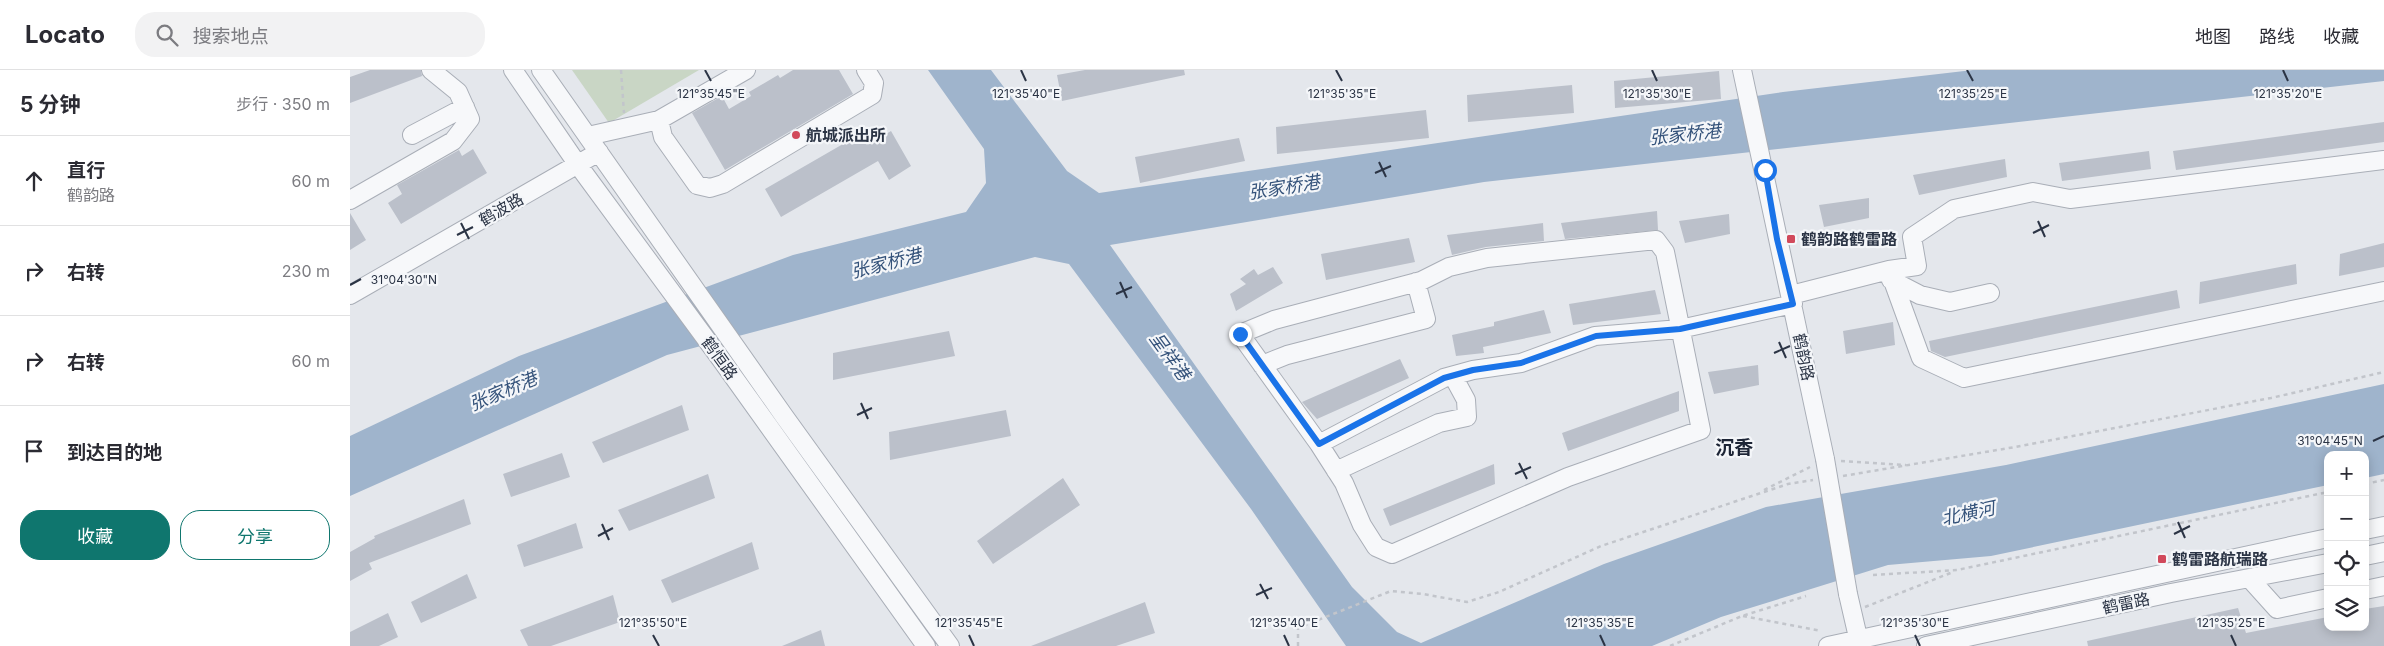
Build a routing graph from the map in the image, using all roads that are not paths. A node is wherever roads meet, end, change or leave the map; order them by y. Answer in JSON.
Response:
{"nodes":[{"id":1,"x":431,"y":70,"type":"edge"},
{"id":2,"x":512,"y":70,"type":"edge"},
{"id":3,"x":541,"y":70,"type":"edge"},
{"id":4,"x":746,"y":70,"type":"edge"},
{"id":5,"x":866,"y":70,"type":"edge"},
{"id":6,"x":1742,"y":70,"type":"edge"},
{"id":7,"x":465,"y":107,"type":"junction"},
{"id":8,"x":659,"y":120,"type":"junction"},
{"id":9,"x":412,"y":136,"type":"dead end"},
{"id":10,"x":588,"y":136,"type":"junction"},
{"id":11,"x":599,"y":152,"type":"junction"},
{"id":12,"x":2384,"y":160,"type":"edge"},
{"id":13,"x":578,"y":164,"type":"junction"},
{"id":14,"x":350,"y":200,"type":"edge"},
{"id":15,"x":1890,"y":275,"type":"junction"},
{"id":16,"x":1416,"y":282,"type":"junction"},
{"id":17,"x":2384,"y":292,"type":"edge"},
{"id":18,"x":1990,"y":293,"type":"dead end"},
{"id":19,"x":350,"y":295,"type":"edge"},
{"id":20,"x":1792,"y":300,"type":"junction"},
{"id":21,"x":1680,"y":329,"type":"junction"},
{"id":22,"x":1262,"y":365,"type":"junction"},
{"id":23,"x":1453,"y":376,"type":"junction"},
{"id":24,"x":1319,"y":444,"type":"junction"},
{"id":25,"x":1336,"y":470,"type":"junction"},
{"id":26,"x":2384,"y":526,"type":"edge"},
{"id":27,"x":2369,"y":529,"type":"edge"},
{"id":28,"x":2324,"y":539,"type":"edge"},
{"id":29,"x":2384,"y":552,"type":"edge"},
{"id":30,"x":2369,"y":555,"type":"edge"},
{"id":31,"x":2324,"y":564,"type":"edge"},
{"id":32,"x":2250,"y":579,"type":"junction"},
{"id":33,"x":2384,"y":586,"type":"edge"},
{"id":34,"x":2369,"y":589,"type":"edge"},
{"id":35,"x":2324,"y":599,"type":"edge"},
{"id":36,"x":1829,"y":639,"type":"edge"},
{"id":37,"x":1859,"y":642,"type":"edge"},
{"id":38,"x":926,"y":646,"type":"edge"},
{"id":39,"x":950,"y":646,"type":"edge"},
{"id":40,"x":1926,"y":646,"type":"edge"}],
"edges":[{"from":1,"to":7,"type":"street"},
{"from":2,"to":13,"type":"street","name":"鹤恒路"},
{"from":3,"to":10,"type":"street","name":"鹤恒路"},
{"from":4,"to":8,"type":"street"},
{"from":5,"to":8,"type":"street"},
{"from":6,"to":20,"type":"street","name":"鹤韵路"},
{"from":7,"to":9,"type":"street"},
{"from":7,"to":14,"type":"street"},
{"from":8,"to":10,"type":"street"},
{"from":10,"to":11,"type":"street","name":"鹤恒路"},
{"from":11,"to":13,"type":"street","name":"鹤波路"},
{"from":11,"to":39,"type":"street","name":"鹤恒路"},
{"from":12,"to":15,"type":"street"},
{"from":13,"to":19,"type":"street","name":"鹤波路"},
{"from":13,"to":38,"type":"street","name":"鹤恒路"},
{"from":15,"to":17,"type":"street"},
{"from":15,"to":18,"type":"street"},
{"from":15,"to":20,"type":"street"},
{"from":16,"to":21,"type":"street"},
{"from":16,"to":22,"type":"street"},
{"from":16,"to":22,"type":"street"},
{"from":20,"to":21,"type":"street"},
{"from":20,"to":37,"type":"street","name":"鹤韵路","bridge":true},
{"from":21,"to":23,"type":"street"},
{"from":21,"to":25,"type":"street"},
{"from":22,"to":24,"type":"street"},
{"from":23,"to":24,"type":"street"},
{"from":23,"to":25,"type":"street"},
{"from":24,"to":25,"type":"street"},
{"from":26,"to":27,"type":"street"},
{"from":28,"to":37,"type":"street"},
{"from":29,"to":30,"type":"street"},
{"from":31,"to":32,"type":"street","name":"鹤雷路"},
{"from":32,"to":35,"type":"street"},
{"from":32,"to":40,"type":"street","name":"鹤雷路"},
{"from":33,"to":34,"type":"street"},
{"from":36,"to":37,"type":"street"}]}
